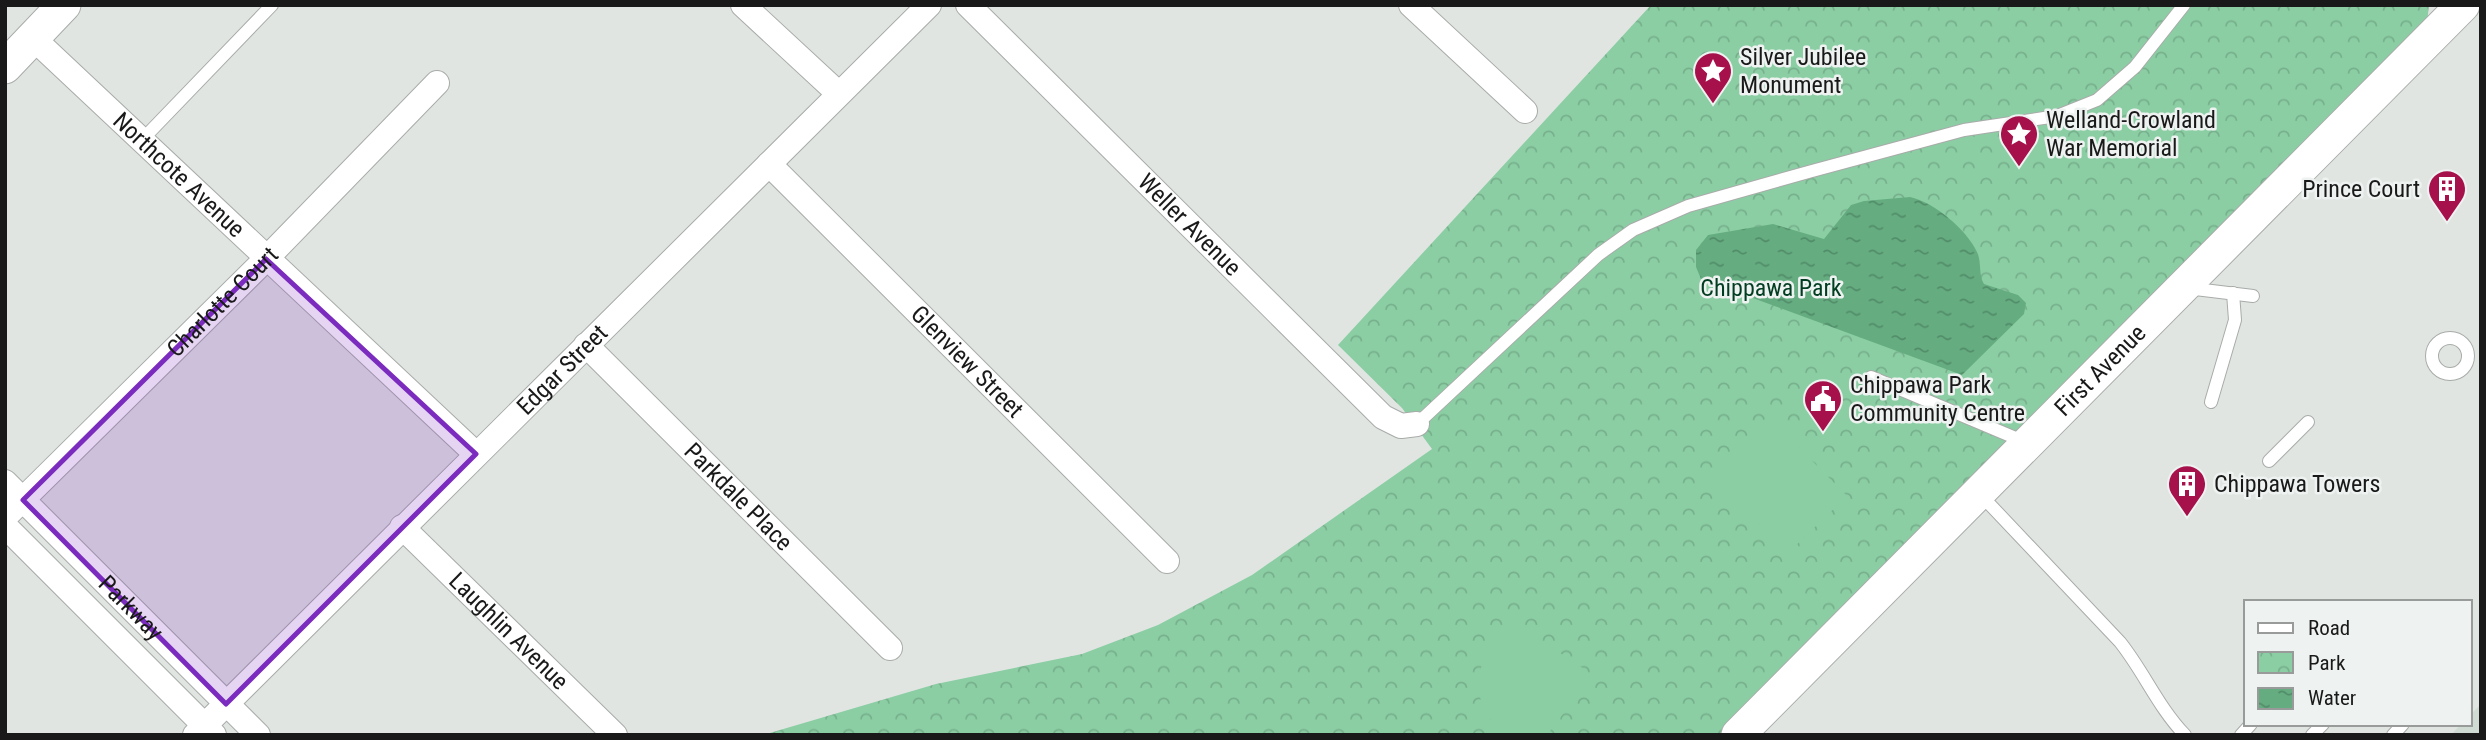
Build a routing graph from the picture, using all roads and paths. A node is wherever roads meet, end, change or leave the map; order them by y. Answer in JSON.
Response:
{"nodes":[{"id":1,"x":64,"y":5,"type":"edge"},
{"id":2,"x":272,"y":5,"type":"edge"},
{"id":3,"x":743,"y":5,"type":"edge"},
{"id":4,"x":929,"y":5,"type":"edge"},
{"id":5,"x":968,"y":5,"type":"edge"},
{"id":6,"x":1411,"y":5,"type":"edge"},
{"id":7,"x":2184,"y":5,"type":"edge"},
{"id":8,"x":2463,"y":5,"type":"edge"},
{"id":9,"x":2472,"y":5,"type":"edge"},
{"id":10,"x":2481,"y":12,"type":"edge"},
{"id":11,"x":33,"y":38,"type":"junction"},
{"id":12,"x":5,"y":67,"type":"edge"},
{"id":13,"x":437,"y":83,"type":"dead end"},
{"id":14,"x":838,"y":93,"type":"junction"},
{"id":15,"x":1525,"y":111,"type":"dead end"},
{"id":16,"x":141,"y":141,"type":"junction"},
{"id":17,"x":769,"y":164,"type":"junction"},
{"id":18,"x":266,"y":259,"type":"junction"},
{"id":19,"x":2182,"y":287,"type":"junction"},
{"id":20,"x":2233,"y":293,"type":"junction"},
{"id":21,"x":2253,"y":296,"type":"dead end"},
{"id":22,"x":586,"y":345,"type":"junction"},
{"id":23,"x":1871,"y":377,"type":"dead end"},
{"id":24,"x":2211,"y":402,"type":"dead end"},
{"id":25,"x":2308,"y":422,"type":"dead end"},
{"id":26,"x":1417,"y":424,"type":"joint"},
{"id":27,"x":2027,"y":443,"type":"junction"},
{"id":28,"x":476,"y":454,"type":"junction"},
{"id":29,"x":2269,"y":461,"type":"dead end"},
{"id":30,"x":14,"y":491,"type":"edge"},
{"id":31,"x":1979,"y":492,"type":"junction"},
{"id":32,"x":5,"y":517,"type":"edge"},
{"id":33,"x":5,"y":526,"type":"edge"},
{"id":34,"x":402,"y":527,"type":"junction"},
{"id":35,"x":1167,"y":561,"type":"dead end"},
{"id":36,"x":890,"y":648,"type":"dead end"},
{"id":37,"x":226,"y":704,"type":"junction"},
{"id":38,"x":204,"y":732,"type":"edge"},
{"id":39,"x":258,"y":735,"type":"edge"},
{"id":40,"x":615,"y":735,"type":"edge"},
{"id":41,"x":1738,"y":735,"type":"edge"},
{"id":42,"x":2185,"y":735,"type":"edge"}],
"edges":[{"from":1,"to":11,"type":"street"},
{"from":2,"to":16,"type":"lane"},
{"from":3,"to":14,"type":"street"},
{"from":4,"to":14,"type":"street","name":"Edgar Street"},
{"from":5,"to":26,"type":"street","name":"Weller Avenue"},
{"from":6,"to":15,"type":"street"},
{"from":7,"to":26,"type":"lane"},
{"from":8,"to":19,"type":"street","name":"First Avenue"},
{"from":9,"to":10,"type":"street"},
{"from":11,"to":12,"type":"street"},
{"from":11,"to":16,"type":"street","name":"Northcote Avenue"},
{"from":13,"to":18,"type":"street","name":"Charlotte Court"},
{"from":14,"to":17,"type":"street","name":"Edgar Street"},
{"from":16,"to":18,"type":"street","name":"Northcote Avenue"},
{"from":17,"to":22,"type":"street","name":"Edgar Street"},
{"from":17,"to":35,"type":"street","name":"Glenview Street"},
{"from":18,"to":28,"type":"street","name":"Northcote Avenue"},
{"from":18,"to":30,"type":"street","name":"Charlotte Court"},
{"from":19,"to":20,"type":"lane"},
{"from":19,"to":27,"type":"street","name":"First Avenue"},
{"from":20,"to":21,"type":"lane"},
{"from":20,"to":24,"type":"lane"},
{"from":22,"to":28,"type":"street","name":"Edgar Street"},
{"from":22,"to":36,"type":"street","name":"Parkdale Place"},
{"from":23,"to":27,"type":"lane"},
{"from":25,"to":29,"type":"lane"},
{"from":27,"to":31,"type":"street","name":"First Avenue"},
{"from":28,"to":34,"type":"street","name":"Edgar Street"},
{"from":30,"to":32,"type":"street","name":"Charlotte Court"},
{"from":30,"to":37,"type":"street","name":"Parkway"},
{"from":31,"to":41,"type":"street","name":"First Avenue"},
{"from":31,"to":42,"type":"lane"},
{"from":33,"to":38,"type":"street","name":"Parkway"},
{"from":34,"to":37,"type":"street","name":"Edgar Street"},
{"from":34,"to":40,"type":"street","name":"Laughlin Avenue"},
{"from":37,"to":38,"type":"street","name":"Edgar Street"},
{"from":37,"to":39,"type":"street","name":"Parkway"}]}
